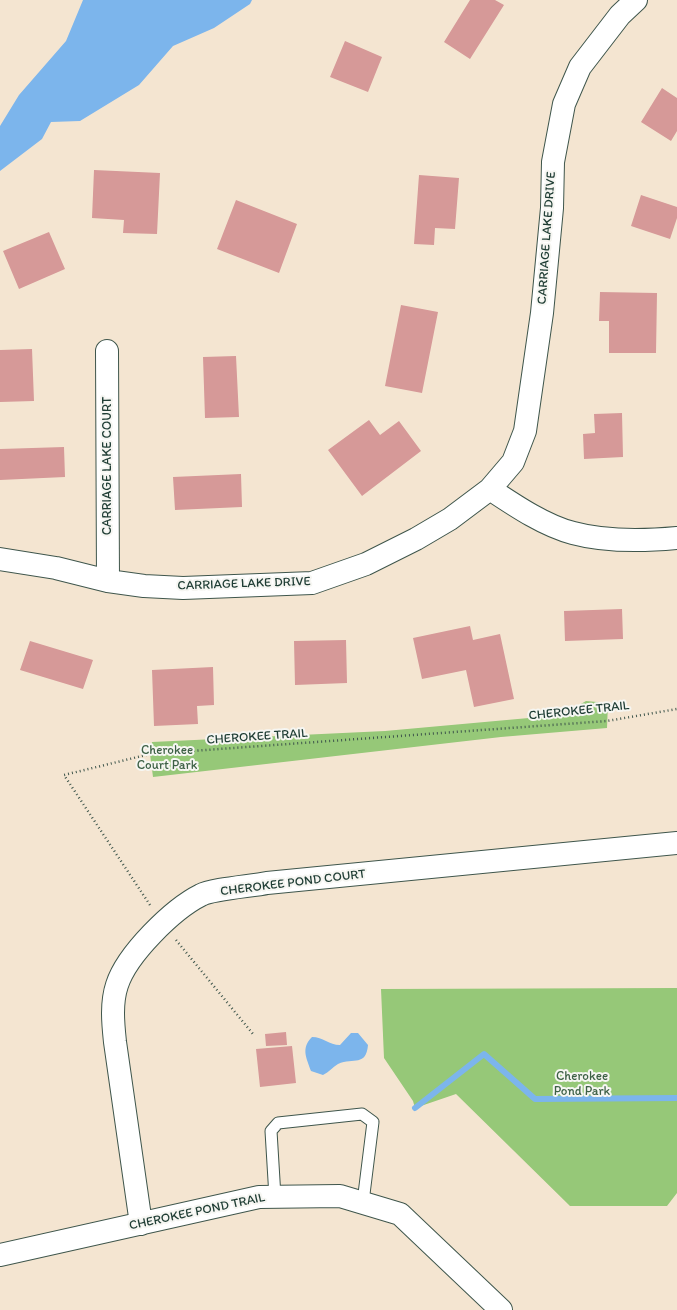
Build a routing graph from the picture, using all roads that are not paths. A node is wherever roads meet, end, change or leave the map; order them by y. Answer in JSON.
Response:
{"nodes":[{"id":1,"x":636,"y":0,"type":"edge"},
{"id":2,"x":107,"y":351,"type":"dead end"},
{"id":3,"x":490,"y":488,"type":"junction"},
{"id":4,"x":677,"y":538,"type":"edge"},
{"id":5,"x":0,"y":559,"type":"edge"},
{"id":6,"x":108,"y":581,"type":"junction"},
{"id":7,"x":677,"y":843,"type":"edge"},
{"id":8,"x":275,"y":1197,"type":"junction"},
{"id":9,"x":363,"y":1202,"type":"junction"},
{"id":10,"x":141,"y":1224,"type":"junction"},
{"id":11,"x":0,"y":1255,"type":"edge"},
{"id":12,"x":501,"y":1310,"type":"edge"}],
"edges":[{"from":1,"to":3,"type":"street","name":"CARRIAGE LAKE DRIVE"},
{"from":2,"to":6,"type":"street","name":"CARRIAGE LAKE COURT"},
{"from":3,"to":4,"type":"street"},
{"from":3,"to":6,"type":"street","name":"CARRIAGE LAKE DRIVE"},
{"from":5,"to":6,"type":"street","name":"CARRIAGE LAKE DRIVE"},
{"from":7,"to":10,"type":"street","name":"CHEROKEE POND COURT"},
{"from":8,"to":9,"type":"street","name":"CHEROKEE POND TRAIL"},
{"from":8,"to":9,"type":"lane"},
{"from":8,"to":10,"type":"street","name":"CHEROKEE POND TRAIL"},
{"from":9,"to":12,"type":"street","name":"CHEROKEE POND TRAIL"},
{"from":10,"to":11,"type":"street","name":"CHEROKEE POND TRAIL"}]}
